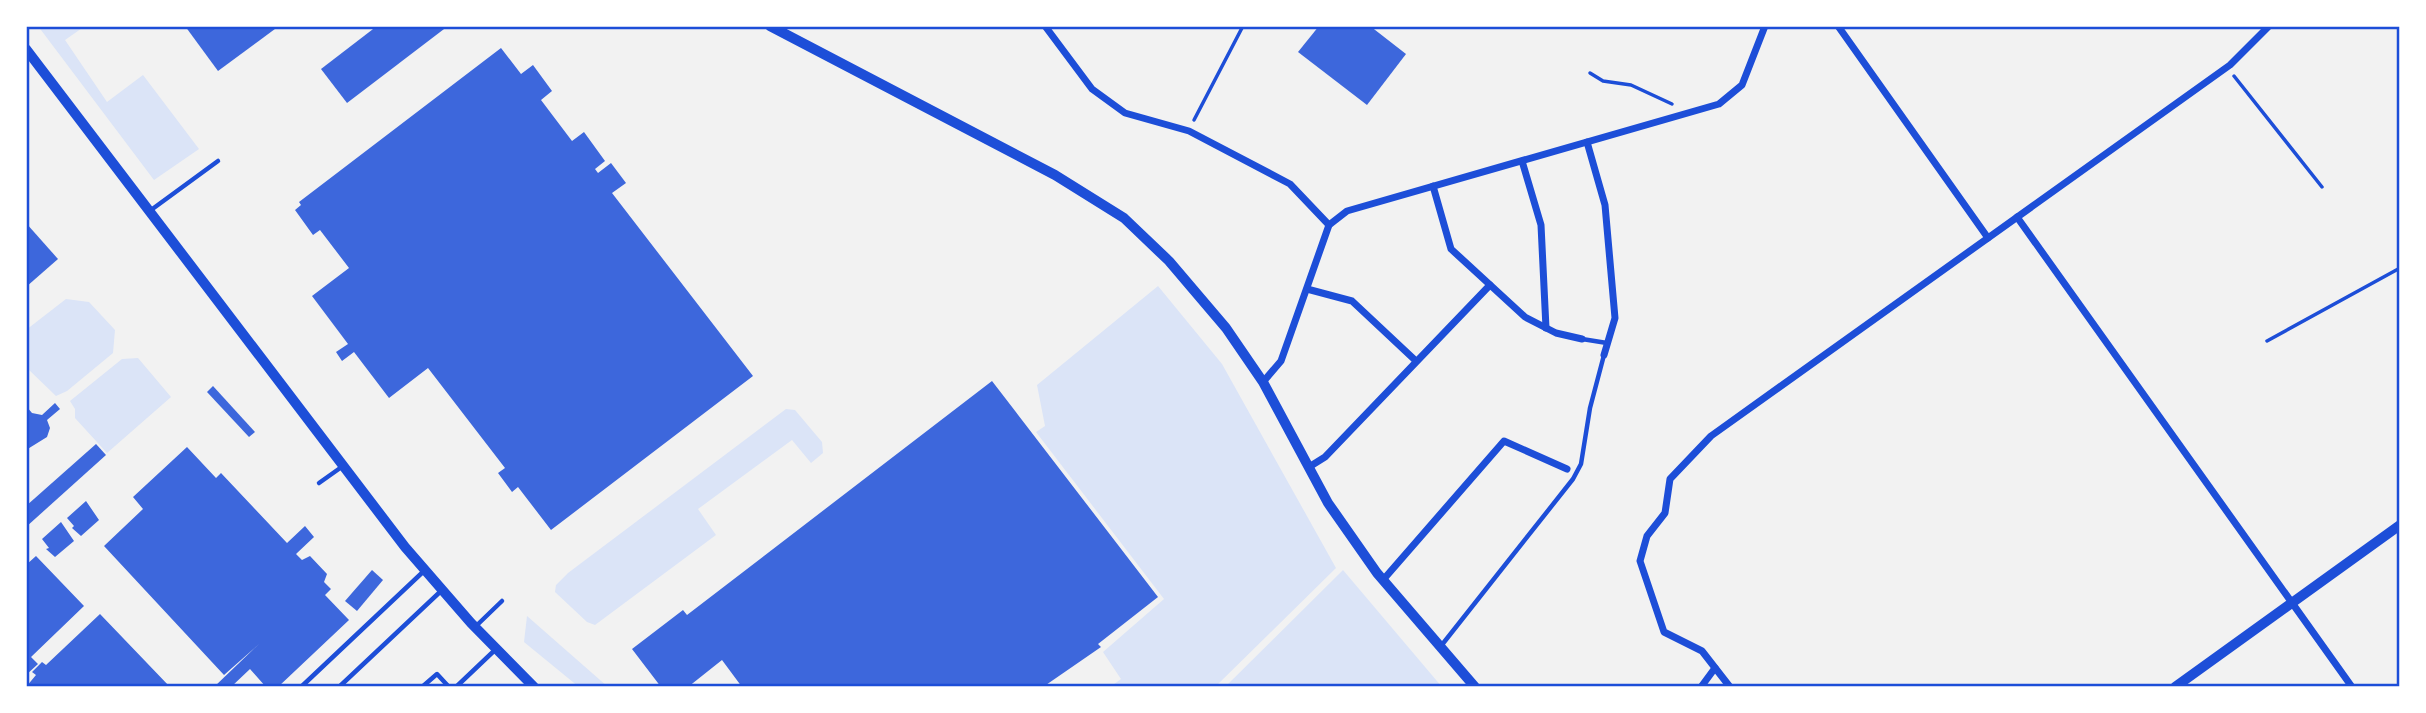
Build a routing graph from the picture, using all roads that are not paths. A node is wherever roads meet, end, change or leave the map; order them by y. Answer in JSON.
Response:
{"nodes":[{"id":1,"x":770,"y":26,"type":"edge"},
{"id":2,"x":1045,"y":26,"type":"edge"},
{"id":3,"x":1765,"y":26,"type":"edge"},
{"id":4,"x":1838,"y":26,"type":"edge"},
{"id":5,"x":2269,"y":26,"type":"edge"},
{"id":6,"x":26,"y":49,"type":"edge"},
{"id":7,"x":1587,"y":142,"type":"junction"},
{"id":8,"x":218,"y":161,"type":"dead end"},
{"id":9,"x":1521,"y":161,"type":"junction"},
{"id":10,"x":1433,"y":186,"type":"junction"},
{"id":11,"x":150,"y":211,"type":"junction"},
{"id":12,"x":2017,"y":218,"type":"junction"},
{"id":13,"x":1329,"y":225,"type":"junction"},
{"id":14,"x":1988,"y":238,"type":"junction"},
{"id":15,"x":1490,"y":285,"type":"junction"},
{"id":16,"x":1307,"y":289,"type":"junction"},
{"id":17,"x":1546,"y":328,"type":"junction"},
{"id":18,"x":1581,"y":339,"type":"joint"},
{"id":19,"x":1608,"y":343,"type":"junction"},
{"id":20,"x":1604,"y":355,"type":"joint"},
{"id":21,"x":1416,"y":361,"type":"junction"},
{"id":22,"x":1263,"y":382,"type":"junction"},
{"id":23,"x":343,"y":466,"type":"junction"},
{"id":24,"x":1309,"y":467,"type":"junction"},
{"id":25,"x":1567,"y":469,"type":"dead end"},
{"id":26,"x":318,"y":483,"type":"dead end"},
{"id":27,"x":2400,"y":525,"type":"edge"},
{"id":28,"x":425,"y":570,"type":"junction"},
{"id":29,"x":1383,"y":580,"type":"junction"},
{"id":30,"x":442,"y":590,"type":"junction"},
{"id":31,"x":502,"y":601,"type":"dead end"},
{"id":32,"x":2292,"y":602,"type":"junction"},
{"id":33,"x":474,"y":627,"type":"junction"},
{"id":34,"x":1440,"y":647,"type":"junction"},
{"id":35,"x":496,"y":649,"type":"junction"},
{"id":36,"x":1715,"y":668,"type":"junction"},
{"id":37,"x":301,"y":687,"type":"edge"},
{"id":38,"x":339,"y":687,"type":"edge"},
{"id":39,"x":422,"y":687,"type":"edge"},
{"id":40,"x":449,"y":687,"type":"edge"},
{"id":41,"x":456,"y":687,"type":"edge"},
{"id":42,"x":534,"y":687,"type":"edge"},
{"id":43,"x":1475,"y":687,"type":"edge"},
{"id":44,"x":1701,"y":687,"type":"edge"},
{"id":45,"x":1730,"y":687,"type":"edge"},
{"id":46,"x":2175,"y":687,"type":"edge"},
{"id":47,"x":2352,"y":687,"type":"edge"}],
"edges":[{"from":1,"to":22,"type":"street"},
{"from":2,"to":13,"type":"street"},
{"from":3,"to":7,"type":"street"},
{"from":4,"to":14,"type":"street"},
{"from":5,"to":12,"type":"street"},
{"from":6,"to":11,"type":"street"},
{"from":7,"to":9,"type":"street"},
{"from":7,"to":19,"type":"street"},
{"from":8,"to":11,"type":"lane"},
{"from":9,"to":10,"type":"street"},
{"from":9,"to":17,"type":"street"},
{"from":10,"to":13,"type":"street"},
{"from":10,"to":15,"type":"street"},
{"from":11,"to":23,"type":"street"},
{"from":12,"to":14,"type":"street"},
{"from":12,"to":32,"type":"street"},
{"from":13,"to":16,"type":"street"},
{"from":14,"to":36,"type":"street"},
{"from":15,"to":17,"type":"street"},
{"from":15,"to":21,"type":"street"},
{"from":16,"to":21,"type":"street"},
{"from":16,"to":22,"type":"street"},
{"from":17,"to":18,"type":"street"},
{"from":18,"to":19,"type":"lane"},
{"from":19,"to":20,"type":"street"},
{"from":20,"to":34,"type":"lane"},
{"from":21,"to":24,"type":"street"},
{"from":22,"to":24,"type":"street"},
{"from":23,"to":26,"type":"lane"},
{"from":23,"to":28,"type":"street"},
{"from":24,"to":29,"type":"street"},
{"from":25,"to":29,"type":"street"},
{"from":27,"to":32,"type":"street"},
{"from":28,"to":30,"type":"street"},
{"from":28,"to":37,"type":"lane"},
{"from":29,"to":34,"type":"street"},
{"from":30,"to":33,"type":"street"},
{"from":30,"to":38,"type":"lane"},
{"from":31,"to":33,"type":"lane"},
{"from":32,"to":46,"type":"street"},
{"from":32,"to":47,"type":"street"},
{"from":33,"to":35,"type":"street"},
{"from":34,"to":43,"type":"street"},
{"from":35,"to":41,"type":"lane"},
{"from":35,"to":42,"type":"street"},
{"from":36,"to":44,"type":"street"},
{"from":36,"to":45,"type":"street"},
{"from":39,"to":40,"type":"lane"}]}
